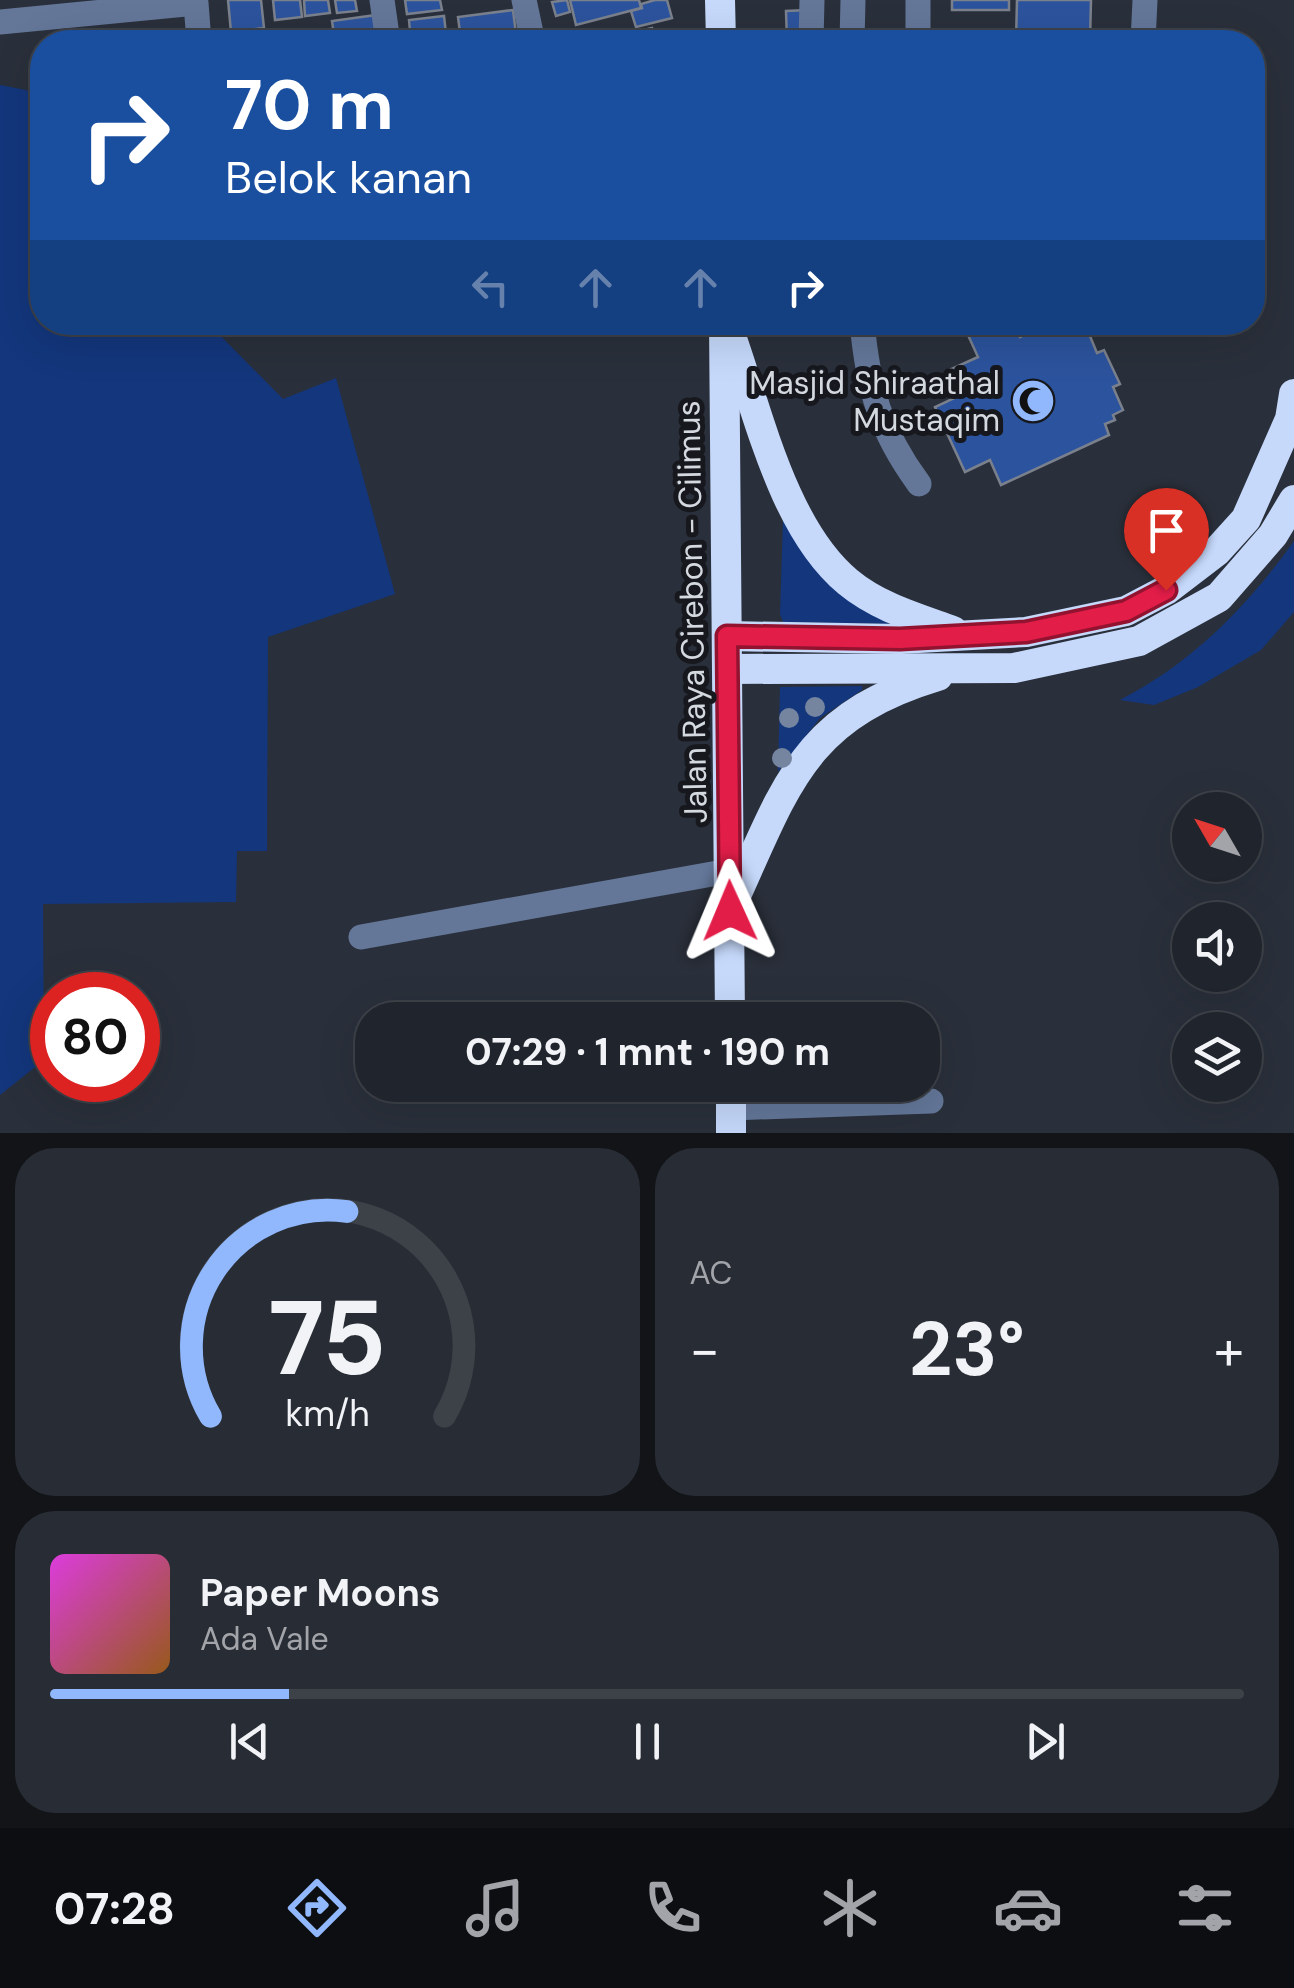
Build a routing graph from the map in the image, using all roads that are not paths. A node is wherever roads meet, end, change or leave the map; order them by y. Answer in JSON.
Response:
{"nodes":[{"id":1,"x":382,"y":0,"type":"edge"},
{"id":2,"x":524,"y":0,"type":"edge"},
{"id":3,"x":720,"y":0,"type":"edge"},
{"id":4,"x":812,"y":0,"type":"edge"},
{"id":5,"x":853,"y":0,"type":"edge"},
{"id":6,"x":918,"y":0,"type":"edge"},
{"id":7,"x":1145,"y":0,"type":"edge"},
{"id":8,"x":189,"y":3,"type":"edge"},
{"id":9,"x":99,"y":6,"type":"edge"},
{"id":10,"x":0,"y":22,"type":"edge"},
{"id":11,"x":196,"y":30,"type":"edge"},
{"id":12,"x":386,"y":30,"type":"edge"},
{"id":13,"x":530,"y":30,"type":"edge"},
{"id":14,"x":721,"y":30,"type":"edge"},
{"id":15,"x":811,"y":30,"type":"edge"},
{"id":16,"x":852,"y":30,"type":"edge"},
{"id":17,"x":918,"y":30,"type":"edge"},
{"id":18,"x":1144,"y":30,"type":"edge"},
{"id":19,"x":725,"y":335,"type":"edge"},
{"id":20,"x":730,"y":335,"type":"edge"},
{"id":21,"x":864,"y":335,"type":"edge"},
{"id":22,"x":1294,"y":394,"type":"edge"},
{"id":23,"x":919,"y":484,"type":"dead end"},
{"id":24,"x":1294,"y":500,"type":"edge"},
{"id":25,"x":965,"y":635,"type":"junction"},
{"id":26,"x":727,"y":636,"type":"junction"},
{"id":27,"x":965,"y":668,"type":"junction"},
{"id":28,"x":728,"y":669,"type":"junction"},
{"id":29,"x":729,"y":872,"type":"junction"},
{"id":30,"x":730,"y":911,"type":"junction"},
{"id":31,"x":362,"y":937,"type":"dead end"},
{"id":32,"x":730,"y":1002,"type":"edge"},
{"id":33,"x":905,"y":1102,"type":"edge"},
{"id":34,"x":731,"y":1109,"type":"edge"}],
"edges":[{"from":1,"to":12,"type":"street"},
{"from":2,"to":13,"type":"street"},
{"from":3,"to":14,"type":"highway"},
{"from":4,"to":15,"type":"street"},
{"from":5,"to":16,"type":"street"},
{"from":6,"to":17,"type":"street"},
{"from":7,"to":18,"type":"street"},
{"from":8,"to":9,"type":"street"},
{"from":8,"to":11,"type":"street"},
{"from":9,"to":10,"type":"street"},
{"from":19,"to":26,"type":"highway","name":"Jalan Raya Cirebon - Cilimus"},
{"from":20,"to":25,"type":"highway"},
{"from":21,"to":23,"type":"street"},
{"from":22,"to":25,"type":"highway"},
{"from":24,"to":27,"type":"highway"},
{"from":25,"to":26,"type":"highway"},
{"from":26,"to":28,"type":"highway","name":"Jalan Raya Cirebon - Cilimus"},
{"from":27,"to":28,"type":"highway"},
{"from":27,"to":30,"type":"highway"},
{"from":28,"to":29,"type":"highway","name":"Jalan Raya Cirebon - Cilimus"},
{"from":29,"to":30,"type":"highway","name":"Jalan Raya Cirebon - Cilimus"},
{"from":29,"to":31,"type":"street"},
{"from":30,"to":32,"type":"highway","name":"Jalan Raya Cirebon - Cilimus"},
{"from":33,"to":34,"type":"street"}]}
